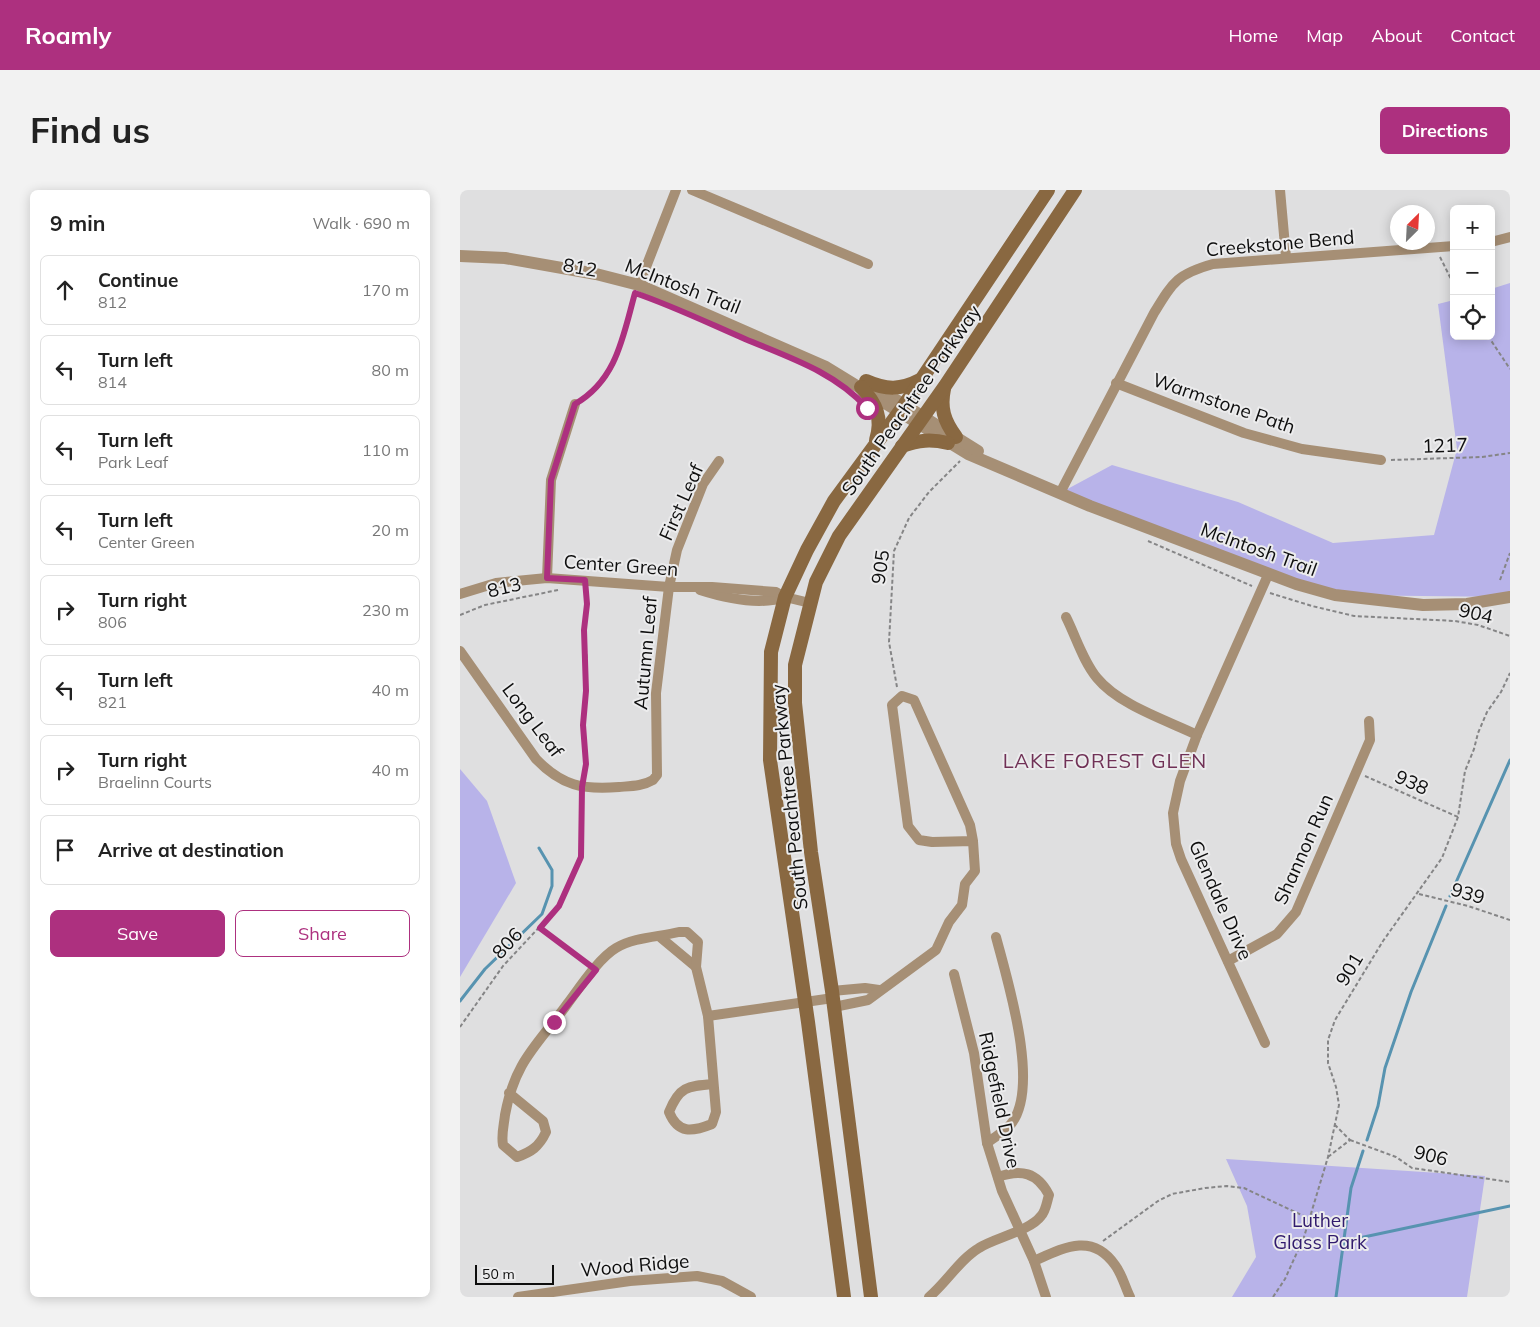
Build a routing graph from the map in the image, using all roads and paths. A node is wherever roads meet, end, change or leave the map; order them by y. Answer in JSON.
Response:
{"nodes":[{"id":1,"x":676,"y":190,"type":"edge"},
{"id":2,"x":692,"y":190,"type":"edge"},
{"id":3,"x":1048,"y":190,"type":"edge"},
{"id":4,"x":1075,"y":190,"type":"edge"},
{"id":5,"x":1280,"y":190,"type":"edge"},
{"id":6,"x":1510,"y":237,"type":"edge"},
{"id":7,"x":1495,"y":241,"type":"edge"},
{"id":8,"x":1450,"y":246,"type":"edge"},
{"id":9,"x":1436,"y":248,"type":"junction"},
{"id":10,"x":460,"y":256,"type":"edge"},
{"id":11,"x":1286,"y":258,"type":"junction"},
{"id":12,"x":868,"y":264,"type":"dead end"},
{"id":13,"x":1450,"y":277,"type":"edge"},
{"id":14,"x":638,"y":291,"type":"junction"},
{"id":15,"x":1491,"y":340,"type":"edge"},
{"id":16,"x":1510,"y":369,"type":"edge"},
{"id":17,"x":921,"y":379,"type":"junction"},
{"id":18,"x":1116,"y":383,"type":"junction"},
{"id":19,"x":864,"y":384,"type":"junction"},
{"id":20,"x":945,"y":386,"type":"junction"},
{"id":21,"x":575,"y":404,"type":"joint"},
{"id":22,"x":902,"y":407,"type":"junction"},
{"id":23,"x":921,"y":420,"type":"junction"},
{"id":24,"x":952,"y":440,"type":"junction"},
{"id":25,"x":875,"y":444,"type":"junction"},
{"id":26,"x":902,"y":446,"type":"junction"},
{"id":27,"x":1510,"y":453,"type":"edge"},
{"id":28,"x":961,"y":460,"type":"dead end"},
{"id":29,"x":1381,"y":460,"type":"joint"},
{"id":30,"x":718,"y":461,"type":"dead end"},
{"id":31,"x":1060,"y":493,"type":"junction"},
{"id":32,"x":1510,"y":553,"type":"edge"},
{"id":33,"x":1268,"y":575,"type":"junction"},
{"id":34,"x":547,"y":578,"type":"junction"},
{"id":35,"x":585,"y":580,"type":"junction"},
{"id":36,"x":1500,"y":580,"type":"dead end"},
{"id":37,"x":669,"y":587,"type":"junction"},
{"id":38,"x":563,"y":589,"type":"dead end"},
{"id":39,"x":460,"y":594,"type":"edge"},
{"id":40,"x":1510,"y":597,"type":"edge"},
{"id":41,"x":785,"y":598,"type":"junction"},
{"id":42,"x":810,"y":603,"type":"junction"},
{"id":43,"x":460,"y":615,"type":"edge"},
{"id":44,"x":1066,"y":616,"type":"dead end"},
{"id":45,"x":1435,"y":620,"type":"dead end"},
{"id":46,"x":1510,"y":636,"type":"edge"},
{"id":47,"x":460,"y":651,"type":"edge"},
{"id":48,"x":1510,"y":673,"type":"edge"},
{"id":49,"x":896,"y":700,"type":"junction"},
{"id":50,"x":1369,"y":721,"type":"dead end"},
{"id":51,"x":656,"y":722,"type":"joint"},
{"id":52,"x":1197,"y":734,"type":"junction"},
{"id":53,"x":1356,"y":772,"type":"junction"},
{"id":54,"x":582,"y":787,"type":"junction"},
{"id":55,"x":1458,"y":817,"type":"junction"},
{"id":56,"x":973,"y":841,"type":"junction"},
{"id":57,"x":1418,"y":894,"type":"junction"},
{"id":58,"x":1510,"y":920,"type":"edge"},
{"id":59,"x":540,"y":928,"type":"junction"},
{"id":60,"x":660,"y":937,"type":"junction"},
{"id":61,"x":996,"y":937,"type":"dead end"},
{"id":62,"x":1228,"y":961,"type":"junction"},
{"id":63,"x":696,"y":967,"type":"junction"},
{"id":64,"x":596,"y":970,"type":"junction"},
{"id":65,"x":954,"y":974,"type":"dead end"},
{"id":66,"x":879,"y":990,"type":"junction"},
{"id":67,"x":833,"y":999,"type":"junction"},
{"id":68,"x":805,"y":1003,"type":"junction"},
{"id":69,"x":708,"y":1016,"type":"junction"},
{"id":70,"x":460,"y":1027,"type":"edge"},
{"id":71,"x":1265,"y":1043,"type":"dead end"},
{"id":72,"x":713,"y":1084,"type":"junction"},
{"id":73,"x":509,"y":1093,"type":"junction"},
{"id":74,"x":1335,"y":1125,"type":"junction"},
{"id":75,"x":1350,"y":1140,"type":"junction"},
{"id":76,"x":987,"y":1143,"type":"junction"},
{"id":77,"x":1328,"y":1157,"type":"junction"},
{"id":78,"x":998,"y":1177,"type":"junction"},
{"id":79,"x":1510,"y":1182,"type":"edge"},
{"id":80,"x":1310,"y":1219,"type":"junction"},
{"id":81,"x":1020,"y":1230,"type":"junction"},
{"id":82,"x":1096,"y":1248,"type":"junction"},
{"id":83,"x":1034,"y":1260,"type":"junction"},
{"id":84,"x":518,"y":1297,"type":"edge"},
{"id":85,"x":750,"y":1297,"type":"edge"},
{"id":86,"x":844,"y":1297,"type":"edge"},
{"id":87,"x":871,"y":1297,"type":"edge"},
{"id":88,"x":929,"y":1297,"type":"edge"},
{"id":89,"x":1046,"y":1297,"type":"edge"},
{"id":90,"x":1130,"y":1297,"type":"edge"},
{"id":91,"x":1273,"y":1297,"type":"edge"}],
"edges":[{"from":1,"to":14,"type":"street"},
{"from":2,"to":12,"type":"street"},
{"from":3,"to":17,"type":"main road","name":"South Peachtree Parkway"},
{"from":4,"to":20,"type":"main road","name":"South Peachtree Parkway"},
{"from":5,"to":11,"type":"street"},
{"from":6,"to":7,"type":"street"},
{"from":8,"to":9,"type":"street","name":"Creekstone Bend"},
{"from":9,"to":11,"type":"street","name":"Creekstone Bend"},
{"from":9,"to":13,"type":"path"},
{"from":10,"to":14,"type":"street","name":"McIntosh Trail"},
{"from":11,"to":18,"type":"street","name":"Creekstone Bend"},
{"from":14,"to":19,"type":"street","name":"McIntosh Trail"},
{"from":14,"to":21,"type":"path"},
{"from":15,"to":16,"type":"path"},
{"from":17,"to":19,"type":"main road"},
{"from":17,"to":22,"type":"main road","name":"South Peachtree Parkway"},
{"from":18,"to":29,"type":"street","name":"Warmstone Path"},
{"from":18,"to":31,"type":"street","name":"Creekstone Bend"},
{"from":19,"to":22,"type":"street","name":"McIntosh Trail"},
{"from":19,"to":25,"type":"main road"},
{"from":20,"to":23,"type":"main road","name":"South Peachtree Parkway"},
{"from":20,"to":24,"type":"main road"},
{"from":21,"to":34,"type":"street"},
{"from":22,"to":23,"type":"street","name":"McIntosh Trail"},
{"from":22,"to":25,"type":"main road","name":"South Peachtree Parkway"},
{"from":23,"to":24,"type":"street","name":"McIntosh Trail"},
{"from":23,"to":26,"type":"main road","name":"South Peachtree Parkway"},
{"from":24,"to":26,"type":"main road"},
{"from":24,"to":31,"type":"street","name":"McIntosh Trail"},
{"from":25,"to":41,"type":"main road","name":"South Peachtree Parkway"},
{"from":26,"to":42,"type":"main road","name":"South Peachtree Parkway"},
{"from":27,"to":29,"type":"path","name":"1217"},
{"from":28,"to":49,"type":"path","name":"905"},
{"from":30,"to":37,"type":"street","name":"First Leaf"},
{"from":31,"to":33,"type":"street","name":"McIntosh Trail"},
{"from":32,"to":36,"type":"path"},
{"from":33,"to":40,"type":"street","name":"McIntosh Trail"},
{"from":33,"to":52,"type":"street","name":"Glendale Drive"},
{"from":34,"to":35,"type":"street","name":"Center Green"},
{"from":34,"to":39,"type":"street","name":"Center Green"},
{"from":35,"to":37,"type":"street","name":"Center Green"},
{"from":35,"to":54,"type":"path","name":"806"},
{"from":37,"to":41,"type":"street","name":"Center Green"},
{"from":37,"to":51,"type":"street","name":"Autumn Leaf"},
{"from":38,"to":43,"type":"path","name":"813"},
{"from":41,"to":42,"type":"street","name":"Center Green"},
{"from":41,"to":68,"type":"main road","name":"South Peachtree Parkway"},
{"from":42,"to":67,"type":"main road","name":"South Peachtree Parkway"},
{"from":44,"to":52,"type":"street"},
{"from":45,"to":46,"type":"path","name":"904"},
{"from":47,"to":54,"type":"street","name":"Long Leaf"},
{"from":48,"to":55,"type":"path","name":"901"},
{"from":49,"to":56,"type":"street"},
{"from":49,"to":56,"type":"street"},
{"from":50,"to":53,"type":"street","name":"Shannon Run"},
{"from":51,"to":54,"type":"street","name":"Long Leaf"},
{"from":52,"to":62,"type":"street","name":"Glendale Drive"},
{"from":53,"to":55,"type":"path","name":"938"},
{"from":53,"to":62,"type":"street","name":"Shannon Run"},
{"from":54,"to":59,"type":"path","name":"806"},
{"from":55,"to":57,"type":"path","name":"901"},
{"from":56,"to":66,"type":"street"},
{"from":57,"to":58,"type":"path","name":"939"},
{"from":57,"to":74,"type":"path","name":"901"},
{"from":59,"to":64,"type":"path"},
{"from":59,"to":70,"type":"path","name":"806"},
{"from":60,"to":63,"type":"street"},
{"from":60,"to":63,"type":"street"},
{"from":60,"to":64,"type":"street"},
{"from":61,"to":76,"type":"street"},
{"from":62,"to":71,"type":"street","name":"Glendale Drive"},
{"from":63,"to":69,"type":"street"},
{"from":64,"to":73,"type":"street"},
{"from":65,"to":76,"type":"street","name":"Ridgefield Drive"},
{"from":66,"to":67,"type":"street"},
{"from":66,"to":67,"type":"street"},
{"from":67,"to":68,"type":"street"},
{"from":67,"to":87,"type":"main road","name":"South Peachtree Parkway"},
{"from":68,"to":69,"type":"street"},
{"from":68,"to":86,"type":"main road","name":"South Peachtree Parkway"},
{"from":69,"to":72,"type":"street"},
{"from":72,"to":72,"type":"street"},
{"from":73,"to":73,"type":"street"},
{"from":74,"to":75,"type":"path","name":"906"},
{"from":74,"to":77,"type":"path","name":"901"},
{"from":75,"to":77,"type":"path"},
{"from":75,"to":79,"type":"path","name":"906"},
{"from":76,"to":78,"type":"street","name":"Ridgefield Drive"},
{"from":77,"to":80,"type":"path","name":"901"},
{"from":78,"to":81,"type":"street","name":"Ridgefield Drive"},
{"from":78,"to":81,"type":"street"},
{"from":80,"to":82,"type":"path"},
{"from":80,"to":91,"type":"path","name":"901"},
{"from":81,"to":83,"type":"street","name":"Ridgefield Drive"},
{"from":81,"to":88,"type":"street"},
{"from":82,"to":83,"type":"street"},
{"from":82,"to":90,"type":"street"},
{"from":83,"to":89,"type":"street","name":"Ridgefield Drive"},
{"from":84,"to":85,"type":"street","name":"Wood Ridge"}]}
